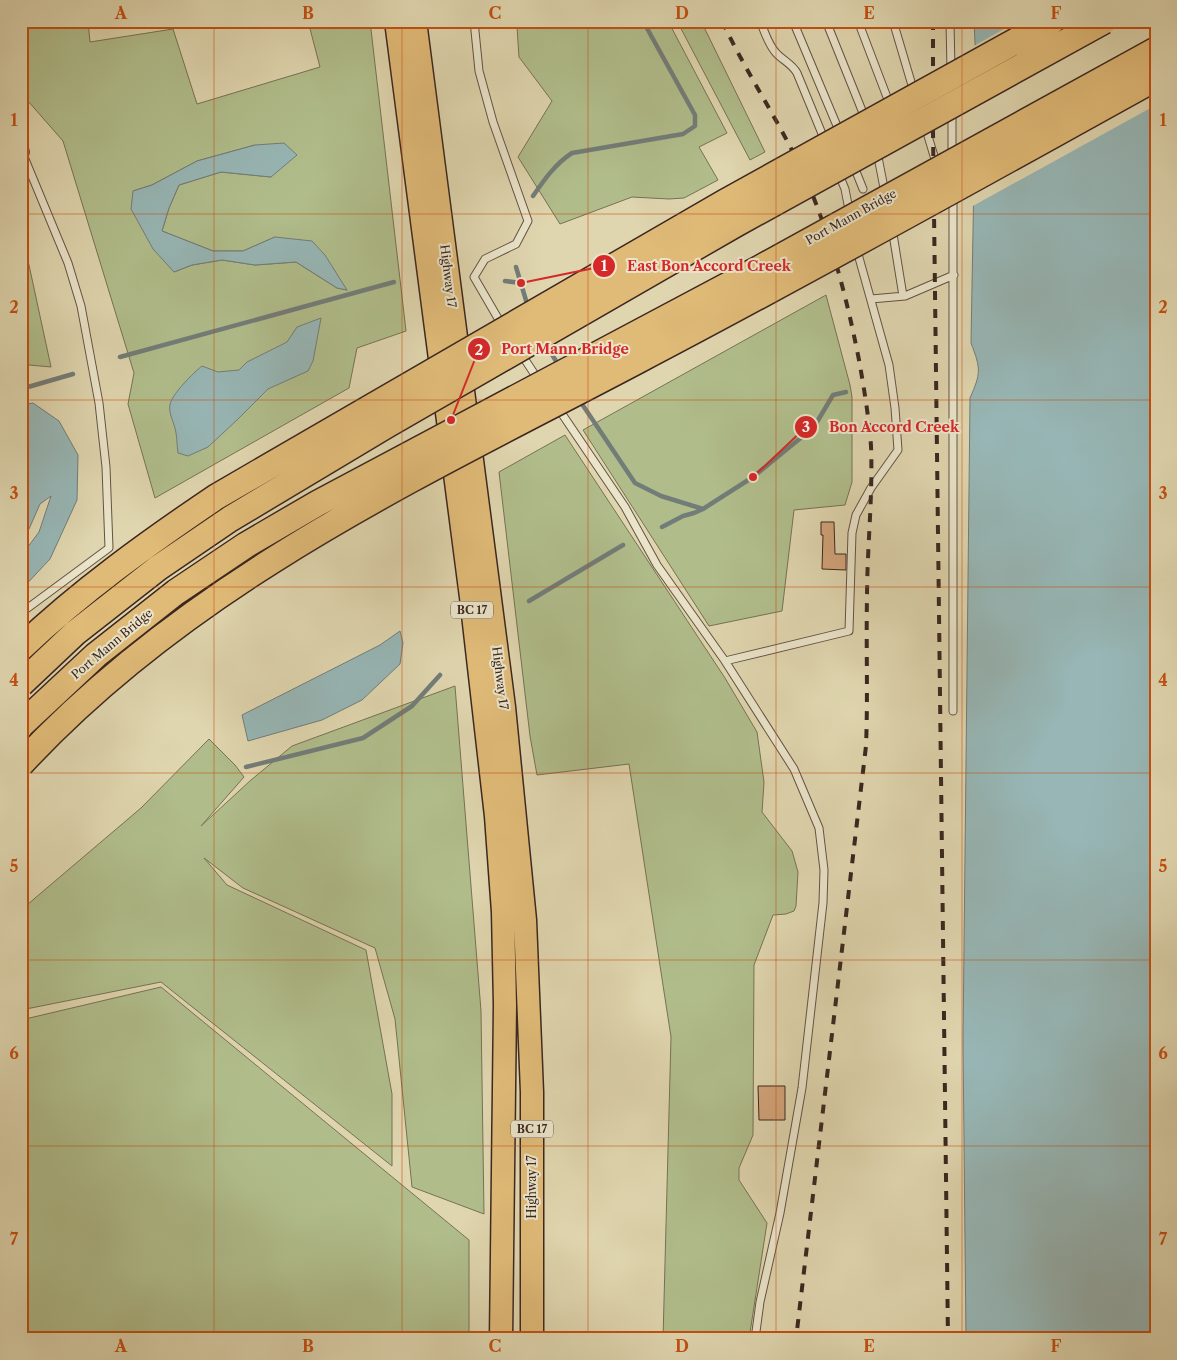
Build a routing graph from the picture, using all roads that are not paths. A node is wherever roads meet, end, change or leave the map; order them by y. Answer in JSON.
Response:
{"nodes":[{"id":1,"x":396,"y":21,"type":"edge"},
{"id":2,"x":415,"y":21,"type":"edge"},
{"id":3,"x":474,"y":21,"type":"edge"},
{"id":4,"x":760,"y":21,"type":"edge"},
{"id":5,"x":793,"y":21,"type":"edge"},
{"id":6,"x":826,"y":21,"type":"edge"},
{"id":7,"x":858,"y":21,"type":"edge"},
{"id":8,"x":892,"y":21,"type":"edge"},
{"id":9,"x":950,"y":21,"type":"edge"},
{"id":10,"x":1052,"y":21,"type":"edge"},
{"id":11,"x":1104,"y":21,"type":"edge"},
{"id":12,"x":1156,"y":50,"type":"edge"},
{"id":13,"x":1156,"y":78,"type":"edge"},
{"id":14,"x":951,"y":88,"type":"dead end"},
{"id":15,"x":951,"y":98,"type":"dead end"},
{"id":16,"x":917,"y":102,"type":"dead end"},
{"id":17,"x":920,"y":111,"type":"dead end"},
{"id":18,"x":894,"y":118,"type":"dead end"},
{"id":19,"x":897,"y":127,"type":"dead end"},
{"id":20,"x":869,"y":130,"type":"dead end"},
{"id":21,"x":873,"y":140,"type":"dead end"},
{"id":22,"x":903,"y":145,"type":"dead end"},
{"id":23,"x":846,"y":147,"type":"dead end"},
{"id":24,"x":22,"y":152,"type":"edge"},
{"id":25,"x":830,"y":153,"type":"dead end"},
{"id":26,"x":849,"y":155,"type":"dead end"},
{"id":27,"x":834,"y":162,"type":"dead end"},
{"id":28,"x":953,"y":174,"type":"dead end"},
{"id":29,"x":939,"y":175,"type":"dead end"},
{"id":30,"x":941,"y":184,"type":"dead end"},
{"id":31,"x":953,"y":184,"type":"dead end"},
{"id":32,"x":863,"y":190,"type":"dead end"},
{"id":33,"x":887,"y":204,"type":"dead end"},
{"id":34,"x":889,"y":213,"type":"dead end"},
{"id":35,"x":853,"y":229,"type":"dead end"},
{"id":36,"x":954,"y":232,"type":"junction"},
{"id":37,"x":854,"y":237,"type":"dead end"},
{"id":38,"x":954,"y":275,"type":"junction"},
{"id":39,"x":902,"y":296,"type":"junction"},
{"id":40,"x":871,"y":299,"type":"junction"},
{"id":41,"x":508,"y":335,"type":"dead end"},
{"id":42,"x":514,"y":343,"type":"dead end"},
{"id":43,"x":547,"y":392,"type":"dead end"},
{"id":44,"x":553,"y":400,"type":"dead end"},
{"id":45,"x":21,"y":613,"type":"edge"},
{"id":46,"x":21,"y":648,"type":"edge"},
{"id":47,"x":725,"y":661,"type":"junction"},
{"id":48,"x":21,"y":684,"type":"edge"},
{"id":49,"x":953,"y":711,"type":"dead end"},
{"id":50,"x":21,"y":725,"type":"edge"},
{"id":51,"x":21,"y":764,"type":"edge"},
{"id":52,"x":503,"y":1202,"type":"junction"},
{"id":53,"x":501,"y":1339,"type":"edge"},
{"id":54,"x":515,"y":1339,"type":"edge"},
{"id":55,"x":532,"y":1339,"type":"edge"},
{"id":56,"x":755,"y":1339,"type":"edge"}],
"edges":[{"from":1,"to":52,"type":"highway","name":"Highway 17","number":"BC 17"},
{"from":2,"to":55,"type":"highway","name":"Highway 17","number":"BC 17"},
{"from":3,"to":41,"type":"lane"},
{"from":4,"to":25,"type":"lane"},
{"from":5,"to":23,"type":"lane"},
{"from":6,"to":20,"type":"lane"},
{"from":7,"to":18,"type":"lane"},
{"from":8,"to":16,"type":"lane"},
{"from":9,"to":14,"type":"lane"},
{"from":10,"to":46,"type":"highway","bridge":true},
{"from":11,"to":48,"type":"highway","bridge":true},
{"from":12,"to":50,"type":"highway","name":"Port Mann Bridge","bridge":true},
{"from":13,"to":51,"type":"highway","bridge":true},
{"from":15,"to":28,"type":"lane"},
{"from":17,"to":29,"type":"lane"},
{"from":19,"to":22,"type":"lane"},
{"from":21,"to":33,"type":"lane"},
{"from":24,"to":45,"type":"lane"},
{"from":26,"to":32,"type":"lane"},
{"from":27,"to":35,"type":"lane"},
{"from":30,"to":36,"type":"lane"},
{"from":31,"to":36,"type":"lane"},
{"from":34,"to":39,"type":"lane"},
{"from":36,"to":38,"type":"lane"},
{"from":37,"to":40,"type":"lane"},
{"from":38,"to":39,"type":"lane"},
{"from":38,"to":49,"type":"lane"},
{"from":39,"to":40,"type":"lane"},
{"from":40,"to":47,"type":"lane"},
{"from":42,"to":43,"type":"lane"},
{"from":44,"to":47,"type":"lane"},
{"from":47,"to":56,"type":"lane"},
{"from":52,"to":53,"type":"highway","name":"Highway 17","number":"BC 17"},
{"from":52,"to":54,"type":"highway"}]}
